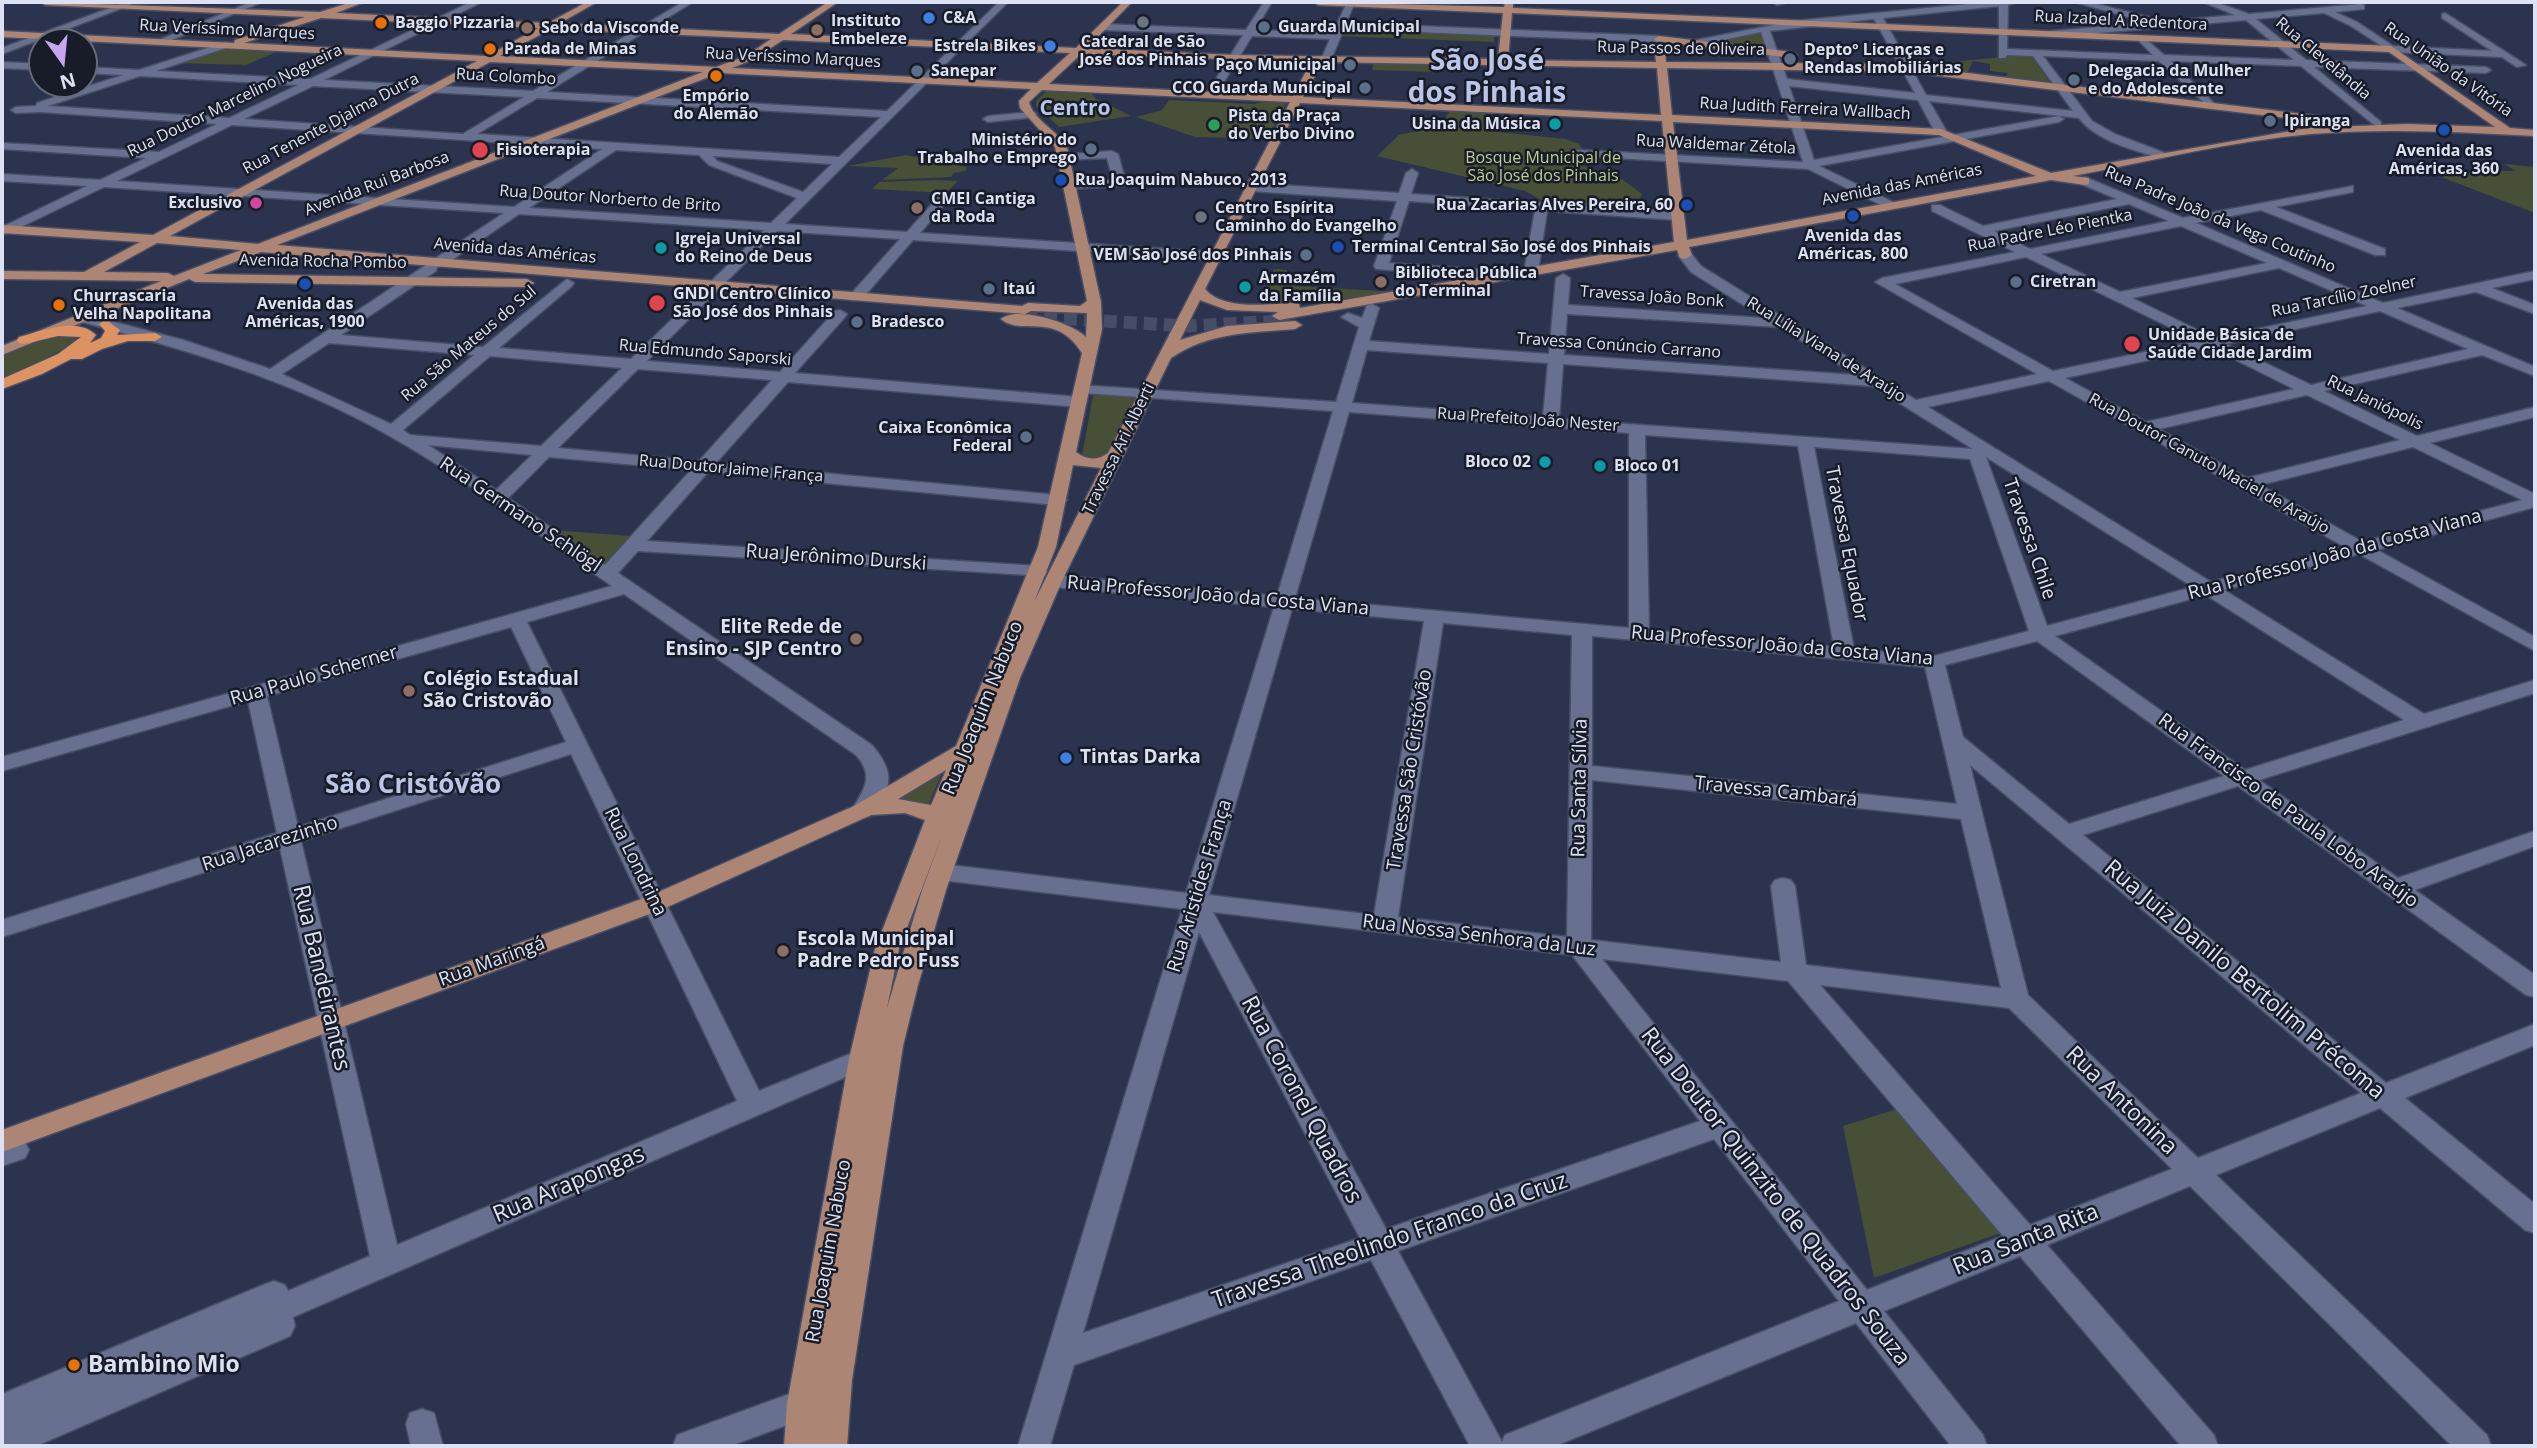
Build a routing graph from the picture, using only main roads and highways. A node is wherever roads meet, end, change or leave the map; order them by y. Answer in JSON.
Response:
{"nodes":[{"id":1,"x":45,"y":2,"type":"edge"},
{"id":2,"x":360,"y":2,"type":"edge"},
{"id":3,"x":593,"y":2,"type":"edge"},
{"id":4,"x":824,"y":2,"type":"edge"},
{"id":5,"x":834,"y":2,"type":"edge"},
{"id":6,"x":1128,"y":2,"type":"edge"},
{"id":7,"x":1318,"y":2,"type":"edge"},
{"id":8,"x":1350,"y":2,"type":"edge"},
{"id":9,"x":1655,"y":2,"type":"edge"},
{"id":10,"x":129,"y":4,"type":"edge"},
{"id":11,"x":1508,"y":6,"type":"edge"},
{"id":12,"x":320,"y":15,"type":"junction"},
{"id":13,"x":1656,"y":16,"type":"junction"},
{"id":14,"x":549,"y":25,"type":"junction"},
{"id":15,"x":2,"y":34,"type":"edge"},
{"id":16,"x":778,"y":36,"type":"junction"},
{"id":17,"x":1659,"y":39,"type":"junction"},
{"id":18,"x":226,"y":46,"type":"junction"},
{"id":19,"x":2391,"y":49,"type":"joint"},
{"id":20,"x":1078,"y":50,"type":"junction"},
{"id":21,"x":488,"y":59,"type":"junction"},
{"id":22,"x":1322,"y":59,"type":"junction"},
{"id":23,"x":1503,"y":62,"type":"junction"},
{"id":24,"x":1662,"y":65,"type":"junction"},
{"id":25,"x":1906,"y":69,"type":"junction"},
{"id":26,"x":715,"y":70,"type":"junction"},
{"id":27,"x":1039,"y":86,"type":"junction"},
{"id":28,"x":1297,"y":99,"type":"junction"},
{"id":29,"x":1667,"y":118,"type":"junction"},
{"id":30,"x":2425,"y":127,"type":"junction"},
{"id":31,"x":2535,"y":133,"type":"edge"},
{"id":32,"x":2511,"y":134,"type":"junction"},
{"id":33,"x":2535,"y":139,"type":"edge"},
{"id":34,"x":2047,"y":176,"type":"junction"},
{"id":35,"x":2085,"y":181,"type":"junction"},
{"id":36,"x":4,"y":229,"type":"edge"},
{"id":37,"x":150,"y":242,"type":"junction"},
{"id":38,"x":1683,"y":249,"type":"junction"},
{"id":39,"x":247,"y":250,"type":"junction"},
{"id":40,"x":435,"y":265,"type":"junction"},
{"id":41,"x":2,"y":275,"type":"edge"},
{"id":42,"x":87,"y":276,"type":"junction"},
{"id":43,"x":175,"y":278,"type":"junction"},
{"id":44,"x":632,"y":284,"type":"junction"},
{"id":45,"x":712,"y":288,"type":"junction"},
{"id":46,"x":1198,"y":289,"type":"junction"},
{"id":47,"x":880,"y":301,"type":"junction"},
{"id":48,"x":1094,"y":302,"type":"junction"},
{"id":49,"x":1024,"y":313,"type":"tunnel mouth"},
{"id":50,"x":1366,"y":317,"type":"junction"},
{"id":51,"x":1280,"y":319,"type":"tunnel mouth"},
{"id":52,"x":106,"y":324,"type":"road end"},
{"id":53,"x":155,"y":337,"type":"road end"},
{"id":54,"x":24,"y":340,"type":"junction"},
{"id":55,"x":2,"y":342,"type":"edge"},
{"id":56,"x":98,"y":345,"type":"junction"},
{"id":57,"x":2,"y":351,"type":"edge"},
{"id":58,"x":1090,"y":353,"type":"junction"},
{"id":59,"x":1164,"y":356,"type":"junction"},
{"id":60,"x":2,"y":384,"type":"edge"},
{"id":61,"x":2,"y":391,"type":"edge"},
{"id":62,"x":1068,"y":453,"type":"junction"},
{"id":63,"x":1115,"y":456,"type":"junction"},
{"id":64,"x":1063,"y":478,"type":"junction"},
{"id":65,"x":1104,"y":478,"type":"junction"},
{"id":66,"x":1046,"y":576,"type":"junction"},
{"id":67,"x":966,"y":749,"type":"junction"},
{"id":68,"x":863,"y":811,"type":"junction"},
{"id":69,"x":938,"y":816,"type":"junction"},
{"id":70,"x":952,"y":841,"type":"junction"},
{"id":71,"x":890,"y":1046,"type":"junction"},
{"id":72,"x":862,"y":1059,"type":"junction"},
{"id":73,"x":6,"y":1149,"type":"edge"},
{"id":74,"x":800,"y":1446,"type":"edge"},
{"id":75,"x":831,"y":1446,"type":"edge"}],
"edges":[{"from":1,"to":10,"type":"main road","name":"Rua Passos de Oliveira"},
{"from":2,"to":12,"type":"main road"},
{"from":3,"to":14,"type":"main road","name":"Rua Tenente Djalma Dutra"},
{"from":4,"to":16,"type":"main road","name":"Avenida Rui Barbosa"},
{"from":5,"to":16,"type":"main road","name":"Avenida Rui Barbosa"},
{"from":6,"to":20,"type":"main road"},
{"from":7,"to":8,"type":"main road","name":"Rua Izabel A Redentora"},
{"from":8,"to":11,"type":"main road","name":"Rua Izabel A Redentora"},
{"from":9,"to":13,"type":"main road"},
{"from":10,"to":12,"type":"main road","name":"Rua Passos de Oliveira"},
{"from":11,"to":13,"type":"main road","name":"Rua Izabel A Redentora"},
{"from":11,"to":23,"type":"main road"},
{"from":12,"to":14,"type":"main road","name":"Rua Passos de Oliveira"},
{"from":12,"to":18,"type":"main road"},
{"from":13,"to":17,"type":"main road"},
{"from":13,"to":19,"type":"main road","name":"Rua Izabel A Redentora"},
{"from":14,"to":16,"type":"main road","name":"Rua Passos de Oliveira"},
{"from":14,"to":21,"type":"main road","name":"Rua Tenente Djalma Dutra"},
{"from":15,"to":18,"type":"main road","name":"Rua Veríssimo Marques"},
{"from":16,"to":20,"type":"main road","name":"Rua Passos de Oliveira"},
{"from":16,"to":26,"type":"main road","name":"Avenida Rui Barbosa"},
{"from":17,"to":24,"type":"main road"},
{"from":17,"to":25,"type":"main road"},
{"from":18,"to":21,"type":"main road","name":"Rua Veríssimo Marques"},
{"from":19,"to":32,"type":"main road","name":"Rua União da Vitória"},
{"from":20,"to":22,"type":"main road","name":"Rua Passos de Oliveira"},
{"from":20,"to":27,"type":"main road"},
{"from":21,"to":26,"type":"main road","name":"Rua Veríssimo Marques"},
{"from":21,"to":37,"type":"main road","name":"Rua Tenente Djalma Dutra"},
{"from":22,"to":23,"type":"main road","name":"Rua Passos de Oliveira"},
{"from":22,"to":28,"type":"main road","name":"Travessa Ari Alberti"},
{"from":23,"to":24,"type":"main road","name":"Rua Passos de Oliveira"},
{"from":24,"to":25,"type":"main road","name":"Rua Passos de Oliveira"},
{"from":24,"to":29,"type":"main road"},
{"from":25,"to":30,"type":"main road"},
{"from":26,"to":27,"type":"main road","name":"Rua Veríssimo Marques"},
{"from":26,"to":39,"type":"main road","name":"Avenida Rui Barbosa"},
{"from":27,"to":28,"type":"main road","name":"Rua Veríssimo Marques"},
{"from":27,"to":48,"type":"main road","name":"Rua Joaquim Nabuco"},
{"from":28,"to":29,"type":"main road","name":"Rua Veríssimo Marques"},
{"from":28,"to":46,"type":"main road","name":"Travessa Ari Alberti"},
{"from":29,"to":34,"type":"main road","name":"Rua Judith Ferreira Wallbach"},
{"from":29,"to":38,"type":"main road"},
{"from":30,"to":32,"type":"main road","name":"Avenida das Américas"},
{"from":30,"to":34,"type":"main road","name":"Avenida das Américas"},
{"from":31,"to":32,"type":"main road","name":"Avenida das Américas"},
{"from":32,"to":33,"type":"main road","name":"Avenida das Américas"},
{"from":32,"to":35,"type":"main road","name":"Avenida das Américas"},
{"from":34,"to":35,"type":"main road"},
{"from":34,"to":38,"type":"main road","name":"Avenida das Américas"},
{"from":35,"to":38,"type":"main road","name":"Avenida das Américas"},
{"from":36,"to":37,"type":"main road","name":"Avenida das Américas"},
{"from":37,"to":39,"type":"main road","name":"Avenida das Américas"},
{"from":37,"to":42,"type":"main road","name":"Rua Tenente Djalma Dutra"},
{"from":38,"to":50,"type":"main road","name":"Avenida das Américas"},
{"from":38,"to":50,"type":"main road","name":"Avenida das Américas"},
{"from":39,"to":40,"type":"main road","name":"Avenida das Américas"},
{"from":39,"to":43,"type":"main road","name":"Avenida Rui Barbosa"},
{"from":40,"to":44,"type":"main road","name":"Avenida das Américas"},
{"from":40,"to":45,"type":"main road","name":"Avenida das Américas"},
{"from":41,"to":42,"type":"main road","name":"Avenida Rocha Pombo"},
{"from":42,"to":43,"type":"main road","name":"Avenida Rocha Pombo"},
{"from":43,"to":44,"type":"main road","name":"Avenida Rocha Pombo"},
{"from":43,"to":54,"type":"main road","name":"Avenida Rui Barbosa"},
{"from":43,"to":55,"type":"main road","name":"Avenida Rui Barbosa"},
{"from":44,"to":45,"type":"main road","name":"Avenida das Américas"},
{"from":45,"to":47,"type":"main road","name":"Avenida das Américas"},
{"from":45,"to":47,"type":"main road","name":"Avenida das Américas"},
{"from":46,"to":50,"type":"main road"},
{"from":46,"to":59,"type":"main road","name":"Travessa Ari Alberti"},
{"from":47,"to":48,"type":"main road"},
{"from":47,"to":49,"type":"main road","name":"Avenida das Américas"},
{"from":47,"to":58,"type":"main road"},
{"from":48,"to":58,"type":"main road","name":"Rua Joaquim Nabuco"},
{"from":50,"to":51,"type":"main road","name":"Avenida das Américas"},
{"from":50,"to":59,"type":"main road"},
{"from":52,"to":56,"type":"highway"},
{"from":53,"to":56,"type":"highway"},
{"from":54,"to":57,"type":"main road","name":"Avenida Rui Barbosa"},
{"from":54,"to":60,"type":"highway"},
{"from":56,"to":61,"type":"highway"},
{"from":58,"to":62,"type":"main road","name":"Rua Joaquim Nabuco"},
{"from":59,"to":63,"type":"main road","name":"Travessa Ari Alberti"},
{"from":62,"to":63,"type":"main road"},
{"from":62,"to":64,"type":"main road","name":"Rua Joaquim Nabuco"},
{"from":63,"to":65,"type":"main road","name":"Travessa Ari Alberti"},
{"from":64,"to":65,"type":"main road"},
{"from":64,"to":66,"type":"main road","name":"Rua Joaquim Nabuco"},
{"from":65,"to":66,"type":"main road","name":"Travessa Ari Alberti"},
{"from":66,"to":67,"type":"main road","name":"Rua Joaquim Nabuco"},
{"from":66,"to":70,"type":"main road","name":"Rua Joaquim Nabuco"},
{"from":67,"to":68,"type":"main road","name":"Rua Maringá"},
{"from":67,"to":69,"type":"main road","name":"Rua Joaquim Nabuco"},
{"from":68,"to":69,"type":"main road"},
{"from":68,"to":73,"type":"main road","name":"Rua Maringá"},
{"from":69,"to":70,"type":"main road"},
{"from":69,"to":72,"type":"main road","name":"Rua Joaquim Nabuco"},
{"from":70,"to":71,"type":"main road","name":"Rua Joaquim Nabuco"},
{"from":71,"to":72,"type":"main road"},
{"from":71,"to":75,"type":"main road","name":"Rua Joaquim Nabuco"},
{"from":72,"to":74,"type":"main road","name":"Rua Joaquim Nabuco"}]}
